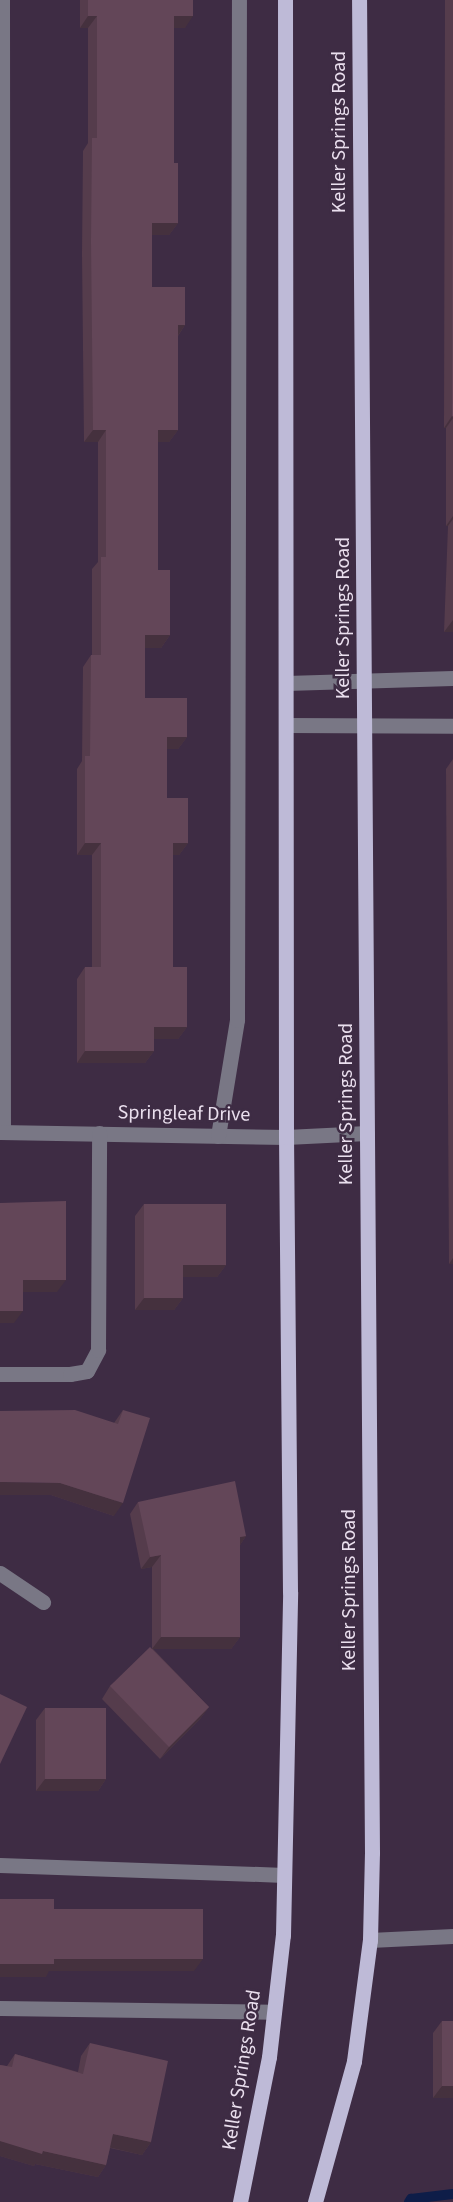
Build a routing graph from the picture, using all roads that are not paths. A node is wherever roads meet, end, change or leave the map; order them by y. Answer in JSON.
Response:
{"nodes":[{"id":1,"x":2,"y":0,"type":"edge"},
{"id":2,"x":239,"y":0,"type":"edge"},
{"id":3,"x":285,"y":0,"type":"edge"},
{"id":4,"x":359,"y":0,"type":"edge"},
{"id":5,"x":453,"y":678,"type":"edge"},
{"id":6,"x":364,"y":681,"type":"junction"},
{"id":7,"x":286,"y":683,"type":"junction"},
{"id":8,"x":286,"y":725,"type":"junction"},
{"id":9,"x":364,"y":726,"type":"junction"},
{"id":10,"x":453,"y":726,"type":"edge"},
{"id":11,"x":2,"y":1132,"type":"edge"},
{"id":12,"x":367,"y":1133,"type":"junction"},
{"id":13,"x":99,"y":1134,"type":"junction"},
{"id":14,"x":218,"y":1136,"type":"junction"},
{"id":15,"x":286,"y":1137,"type":"junction"},
{"id":16,"x":0,"y":1374,"type":"edge"},
{"id":17,"x":0,"y":1573,"type":"edge"},
{"id":18,"x":43,"y":1602,"type":"dead end"},
{"id":19,"x":0,"y":1865,"type":"edge"},
{"id":20,"x":284,"y":1875,"type":"junction"},
{"id":21,"x":453,"y":1936,"type":"edge"},
{"id":22,"x":370,"y":1940,"type":"junction"},
{"id":23,"x":0,"y":2008,"type":"edge"},
{"id":24,"x":274,"y":2012,"type":"junction"},
{"id":25,"x":240,"y":2202,"type":"edge"},
{"id":26,"x":315,"y":2202,"type":"edge"}],
"edges":[{"from":1,"to":11,"type":"street"},
{"from":2,"to":14,"type":"street"},
{"from":3,"to":7,"type":"main road","name":"Keller Springs Road"},
{"from":4,"to":6,"type":"main road","name":"Keller Springs Road"},
{"from":5,"to":6,"type":"street"},
{"from":6,"to":7,"type":"street"},
{"from":6,"to":9,"type":"main road","name":"Keller Springs Road"},
{"from":7,"to":8,"type":"main road","name":"Keller Springs Road"},
{"from":8,"to":9,"type":"street"},
{"from":8,"to":15,"type":"main road","name":"Keller Springs Road"},
{"from":9,"to":10,"type":"street"},
{"from":9,"to":12,"type":"main road","name":"Keller Springs Road"},
{"from":11,"to":13,"type":"street","name":"Springleaf Drive"},
{"from":12,"to":15,"type":"street","name":"Springleaf Drive"},
{"from":12,"to":22,"type":"main road","name":"Keller Springs Road"},
{"from":13,"to":14,"type":"street","name":"Springleaf Drive"},
{"from":13,"to":16,"type":"street"},
{"from":14,"to":15,"type":"street","name":"Springleaf Drive"},
{"from":15,"to":20,"type":"main road","name":"Keller Springs Road"},
{"from":17,"to":18,"type":"street"},
{"from":19,"to":20,"type":"street"},
{"from":20,"to":24,"type":"main road","name":"Keller Springs Road"},
{"from":21,"to":22,"type":"street"},
{"from":22,"to":26,"type":"main road","name":"Keller Springs Road"},
{"from":23,"to":24,"type":"street"},
{"from":24,"to":25,"type":"main road","name":"Keller Springs Road"}]}
